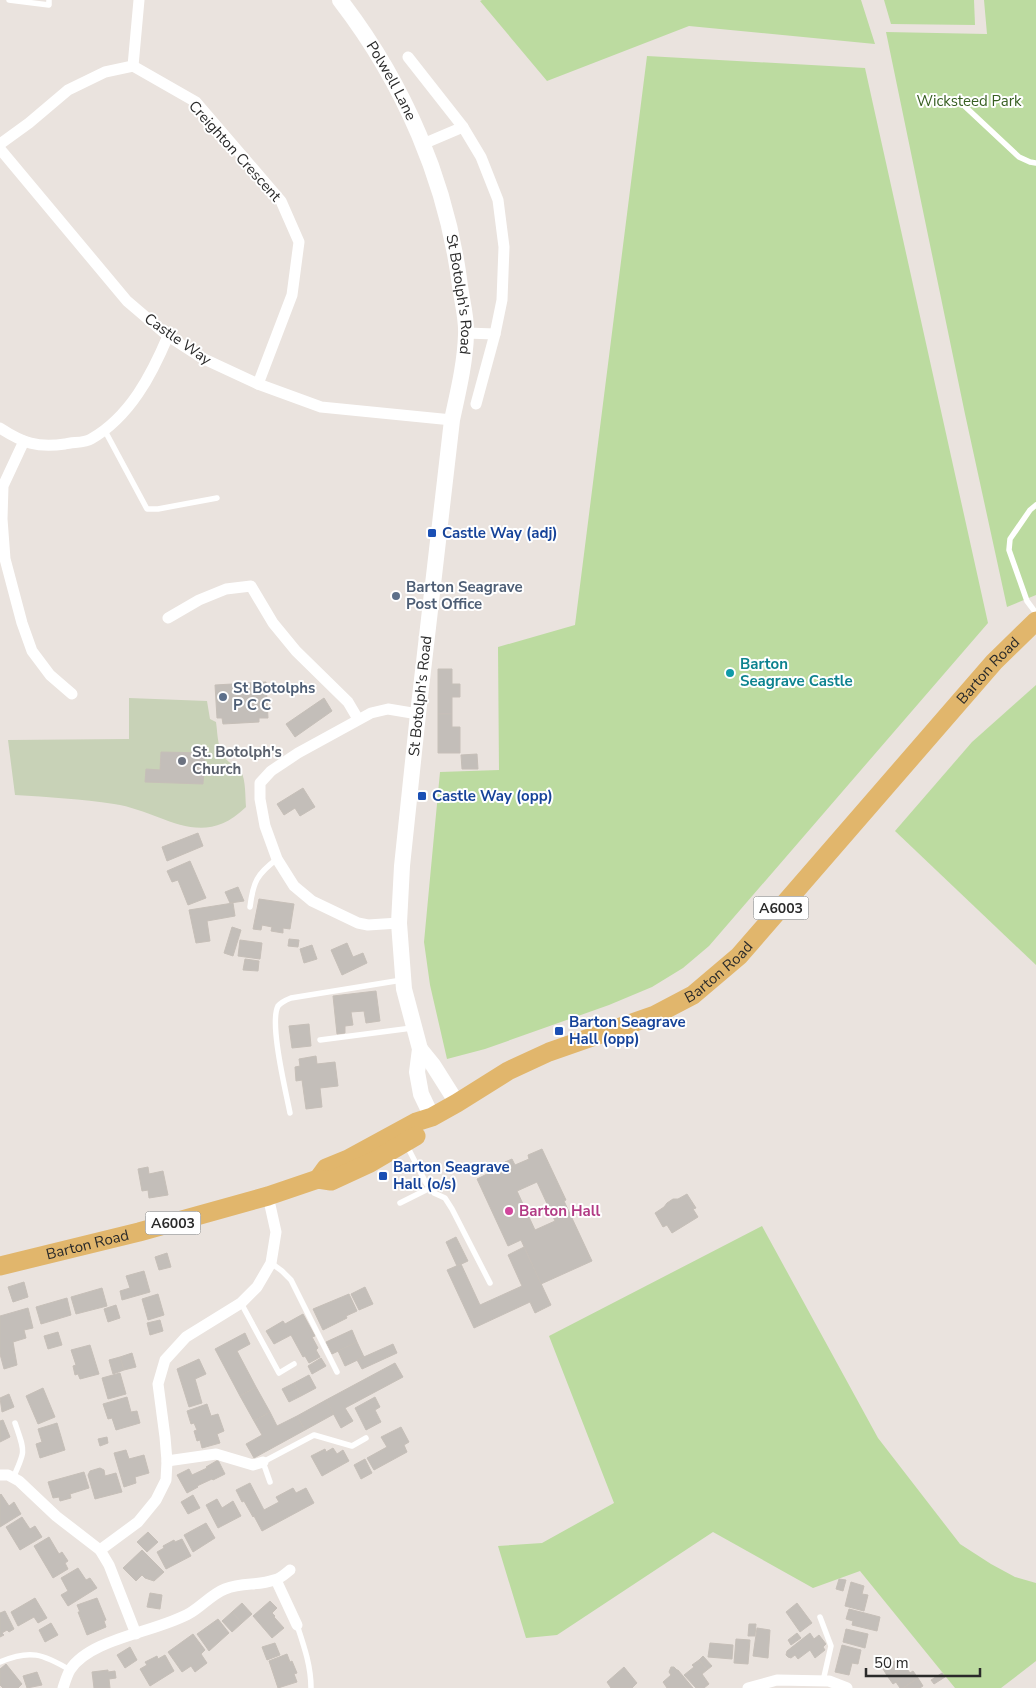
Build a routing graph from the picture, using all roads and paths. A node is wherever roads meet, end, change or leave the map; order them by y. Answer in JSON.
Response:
{"nodes":[{"id":1,"x":9,"y":0,"type":"edge"},
{"id":2,"x":49,"y":0,"type":"edge"},
{"id":3,"x":139,"y":0,"type":"edge"},
{"id":4,"x":340,"y":0,"type":"edge"},
{"id":5,"x":408,"y":57,"type":"dead end"},
{"id":6,"x":133,"y":66,"type":"junction"},
{"id":7,"x":957,"y":99,"type":"dead end"},
{"id":8,"x":462,"y":127,"type":"junction"},
{"id":9,"x":0,"y":144,"type":"edge"},
{"id":10,"x":423,"y":144,"type":"junction"},
{"id":11,"x":0,"y":149,"type":"edge"},
{"id":12,"x":1036,"y":163,"type":"edge"},
{"id":13,"x":431,"y":167,"type":"joint"},
{"id":14,"x":466,"y":332,"type":"junction"},
{"id":15,"x":495,"y":334,"type":"junction"},
{"id":16,"x":168,"y":336,"type":"junction"},
{"id":17,"x":258,"y":384,"type":"junction"},
{"id":18,"x":476,"y":404,"type":"dead end"},
{"id":19,"x":452,"y":420,"type":"junction"},
{"id":20,"x":0,"y":428,"type":"edge"},
{"id":21,"x":104,"y":429,"type":"junction"},
{"id":22,"x":24,"y":441,"type":"junction"},
{"id":23,"x":217,"y":498,"type":"dead end"},
{"id":24,"x":1036,"y":505,"type":"edge"},
{"id":25,"x":1036,"y":613,"type":"edge"},
{"id":26,"x":168,"y":618,"type":"dead end"},
{"id":27,"x":1036,"y":621,"type":"edge"},
{"id":28,"x":72,"y":694,"type":"dead end"},
{"id":29,"x":418,"y":714,"type":"junction"},
{"id":30,"x":358,"y":718,"type":"junction"},
{"id":31,"x":277,"y":859,"type":"junction"},
{"id":32,"x":250,"y":907,"type":"dead end"},
{"id":33,"x":399,"y":923,"type":"junction"},
{"id":34,"x":402,"y":980,"type":"junction"},
{"id":35,"x":414,"y":1028,"type":"junction"},
{"id":36,"x":320,"y":1040,"type":"dead end"},
{"id":37,"x":420,"y":1049,"type":"junction"},
{"id":38,"x":457,"y":1103,"type":"junction"},
{"id":39,"x":290,"y":1113,"type":"dead end"},
{"id":40,"x":432,"y":1117,"type":"junction"},
{"id":41,"x":402,"y":1138,"type":"junction"},
{"id":42,"x":430,"y":1188,"type":"junction"},
{"id":43,"x":268,"y":1196,"type":"junction"},
{"id":44,"x":400,"y":1204,"type":"dead end"},
{"id":45,"x":271,"y":1263,"type":"junction"},
{"id":46,"x":0,"y":1266,"type":"edge"},
{"id":47,"x":490,"y":1284,"type":"dead end"},
{"id":48,"x":241,"y":1303,"type":"junction"},
{"id":49,"x":294,"y":1364,"type":"dead end"},
{"id":50,"x":337,"y":1372,"type":"dead end"},
{"id":51,"x":15,"y":1423,"type":"dead end"},
{"id":52,"x":366,"y":1438,"type":"dead end"},
{"id":53,"x":166,"y":1461,"type":"junction"},
{"id":54,"x":263,"y":1462,"type":"junction"},
{"id":55,"x":0,"y":1476,"type":"edge"},
{"id":56,"x":13,"y":1478,"type":"junction"},
{"id":57,"x":270,"y":1482,"type":"dead end"},
{"id":58,"x":100,"y":1550,"type":"junction"},
{"id":59,"x":290,"y":1570,"type":"dead end"},
{"id":60,"x":276,"y":1580,"type":"junction"},
{"id":61,"x":820,"y":1617,"type":"dead end"},
{"id":62,"x":298,"y":1625,"type":"joint"},
{"id":63,"x":136,"y":1634,"type":"junction"},
{"id":64,"x":0,"y":1662,"type":"edge"},
{"id":65,"x":70,"y":1670,"type":"junction"},
{"id":66,"x":823,"y":1680,"type":"junction"},
{"id":67,"x":63,"y":1688,"type":"edge"},
{"id":68,"x":311,"y":1688,"type":"edge"},
{"id":69,"x":748,"y":1688,"type":"edge"},
{"id":70,"x":847,"y":1688,"type":"edge"}],
"edges":[{"from":1,"to":2,"type":"lane"},
{"from":3,"to":6,"type":"street"},
{"from":4,"to":10,"type":"street","name":"Polwell Lane"},
{"from":5,"to":8,"type":"street"},
{"from":6,"to":9,"type":"street"},
{"from":6,"to":17,"type":"street","name":"Creighton Crescent"},
{"from":7,"to":12,"type":"lane"},
{"from":8,"to":10,"type":"street"},
{"from":8,"to":15,"type":"street"},
{"from":10,"to":13,"type":"street","name":"Polwell Lane"},
{"from":11,"to":16,"type":"street","name":"Castle Way"},
{"from":13,"to":14,"type":"street","name":"St Botolph's Road"},
{"from":14,"to":15,"type":"street"},
{"from":14,"to":19,"type":"street","name":"St Botolph's Road"},
{"from":15,"to":18,"type":"street"},
{"from":16,"to":17,"type":"street","name":"Castle Way"},
{"from":16,"to":21,"type":"street"},
{"from":17,"to":19,"type":"street","name":"Castle Way"},
{"from":19,"to":29,"type":"street","name":"St Botolph's Road"},
{"from":20,"to":22,"type":"street"},
{"from":21,"to":22,"type":"street"},
{"from":21,"to":23,"type":"lane"},
{"from":22,"to":28,"type":"street"},
{"from":24,"to":25,"type":"lane"},
{"from":26,"to":30,"type":"street"},
{"from":27,"to":38,"type":"main road","name":"Barton Road","number":"A6003"},
{"from":29,"to":30,"type":"street"},
{"from":29,"to":33,"type":"street","name":"St Botolph's Road"},
{"from":30,"to":31,"type":"street"},
{"from":31,"to":32,"type":"lane"},
{"from":31,"to":33,"type":"street"},
{"from":33,"to":34,"type":"street","name":"St Botolph's Road"},
{"from":34,"to":35,"type":"street","name":"St Botolph's Road"},
{"from":34,"to":39,"type":"lane"},
{"from":35,"to":36,"type":"lane"},
{"from":35,"to":37,"type":"street","name":"St Botolph's Road"},
{"from":37,"to":38,"type":"street","name":"St Botolph's Road"},
{"from":37,"to":40,"type":"street","name":"St Botolph's Road"},
{"from":38,"to":40,"type":"main road","name":"Barton Road","number":"A6003"},
{"from":40,"to":41,"type":"main road","name":"Barton Road","number":"A6003"},
{"from":41,"to":42,"type":"lane"},
{"from":41,"to":43,"type":"main road","name":"Barton Road","number":"A6003"},
{"from":42,"to":44,"type":"lane"},
{"from":42,"to":47,"type":"lane"},
{"from":43,"to":45,"type":"street"},
{"from":43,"to":46,"type":"main road","name":"Barton Road","number":"A6003"},
{"from":45,"to":48,"type":"street"},
{"from":45,"to":50,"type":"lane"},
{"from":48,"to":49,"type":"lane"},
{"from":48,"to":53,"type":"street"},
{"from":51,"to":56,"type":"lane"},
{"from":52,"to":54,"type":"lane"},
{"from":53,"to":54,"type":"street"},
{"from":53,"to":58,"type":"street"},
{"from":54,"to":57,"type":"lane"},
{"from":55,"to":56,"type":"street"},
{"from":56,"to":58,"type":"street"},
{"from":58,"to":63,"type":"street"},
{"from":59,"to":60,"type":"street"},
{"from":60,"to":62,"type":"street"},
{"from":60,"to":63,"type":"street"},
{"from":61,"to":66,"type":"lane"},
{"from":62,"to":68,"type":"lane"},
{"from":63,"to":65,"type":"street"},
{"from":64,"to":65,"type":"lane"},
{"from":65,"to":67,"type":"street"},
{"from":66,"to":69,"type":"street"},
{"from":66,"to":70,"type":"street"}]}
